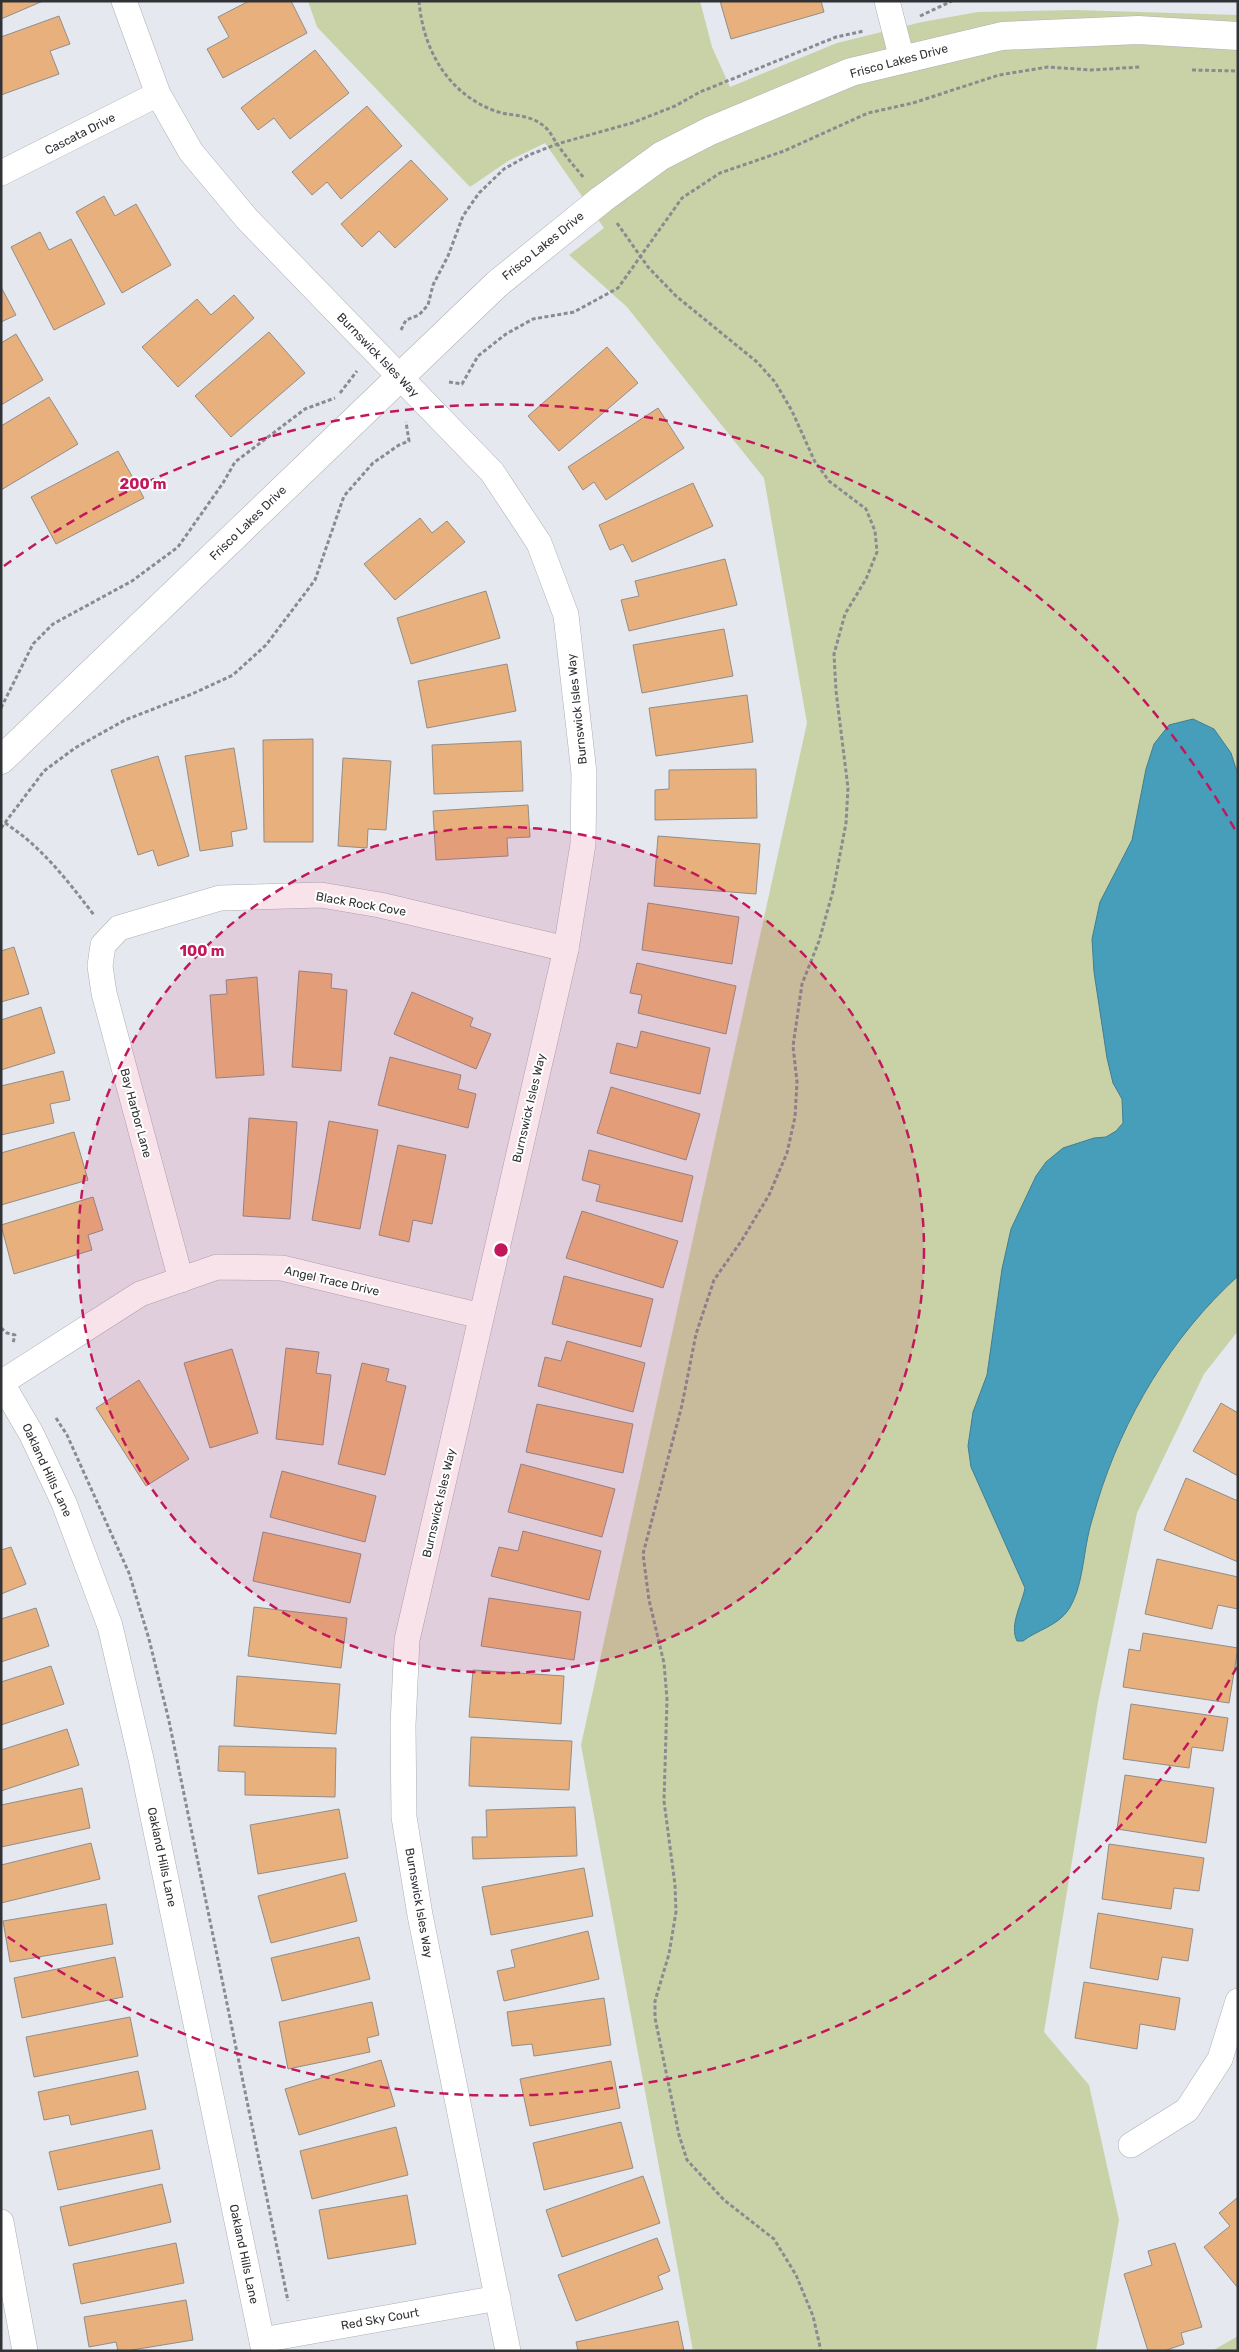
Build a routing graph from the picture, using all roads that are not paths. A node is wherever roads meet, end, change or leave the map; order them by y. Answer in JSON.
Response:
{"nodes":[{"id":1,"x":124,"y":1,"type":"edge"},
{"id":2,"x":887,"y":1,"type":"edge"},
{"id":3,"x":1238,"y":36,"type":"edge"},
{"id":4,"x":902,"y":59,"type":"junction"},
{"id":5,"x":158,"y":94,"type":"junction"},
{"id":6,"x":1,"y":174,"type":"edge"},
{"id":7,"x":399,"y":377,"type":"junction"},
{"id":8,"x":1,"y":760,"type":"edge"},
{"id":9,"x":107,"y":941,"type":"joint"},
{"id":10,"x":566,"y":949,"type":"junction"},
{"id":11,"x":181,"y":1280,"type":"junction"},
{"id":12,"x":482,"y":1316,"type":"junction"},
{"id":13,"x":1,"y":1383,"type":"edge"},
{"id":14,"x":1238,"y":2001,"type":"edge"},
{"id":15,"x":1131,"y":2145,"type":"dead end"},
{"id":16,"x":1,"y":2222,"type":"edge"},
{"id":17,"x":498,"y":2298,"type":"junction"},
{"id":18,"x":263,"y":2345,"type":"edge"},
{"id":19,"x":25,"y":2351,"type":"edge"},
{"id":20,"x":508,"y":2351,"type":"edge"}],
"edges":[{"from":1,"to":5,"type":"street","name":"Burnswick Isles Way"},
{"from":2,"to":4,"type":"street"},
{"from":3,"to":4,"type":"street","name":"Frisco Lakes Drive"},
{"from":4,"to":7,"type":"street","name":"Frisco Lakes Drive"},
{"from":5,"to":6,"type":"street","name":"Cascata Drive"},
{"from":5,"to":7,"type":"street","name":"Burnswick Isles Way"},
{"from":7,"to":8,"type":"street","name":"Frisco Lakes Drive"},
{"from":7,"to":10,"type":"street","name":"Burnswick Isles Way"},
{"from":9,"to":10,"type":"street","name":"Black Rock Cove"},
{"from":9,"to":11,"type":"street","name":"Bay Harbor Lane"},
{"from":10,"to":12,"type":"street","name":"Burnswick Isles Way"},
{"from":11,"to":12,"type":"street","name":"Angel Trace Drive"},
{"from":11,"to":13,"type":"street","name":"Angel Trace Drive"},
{"from":12,"to":17,"type":"street","name":"Burnswick Isles Way"},
{"from":13,"to":18,"type":"street","name":"Oakland Hills Lane"},
{"from":14,"to":15,"type":"street"},
{"from":16,"to":19,"type":"street"},
{"from":17,"to":18,"type":"street","name":"Red Sky Court"},
{"from":17,"to":20,"type":"street","name":"Burnswick Isles Way"}]}
